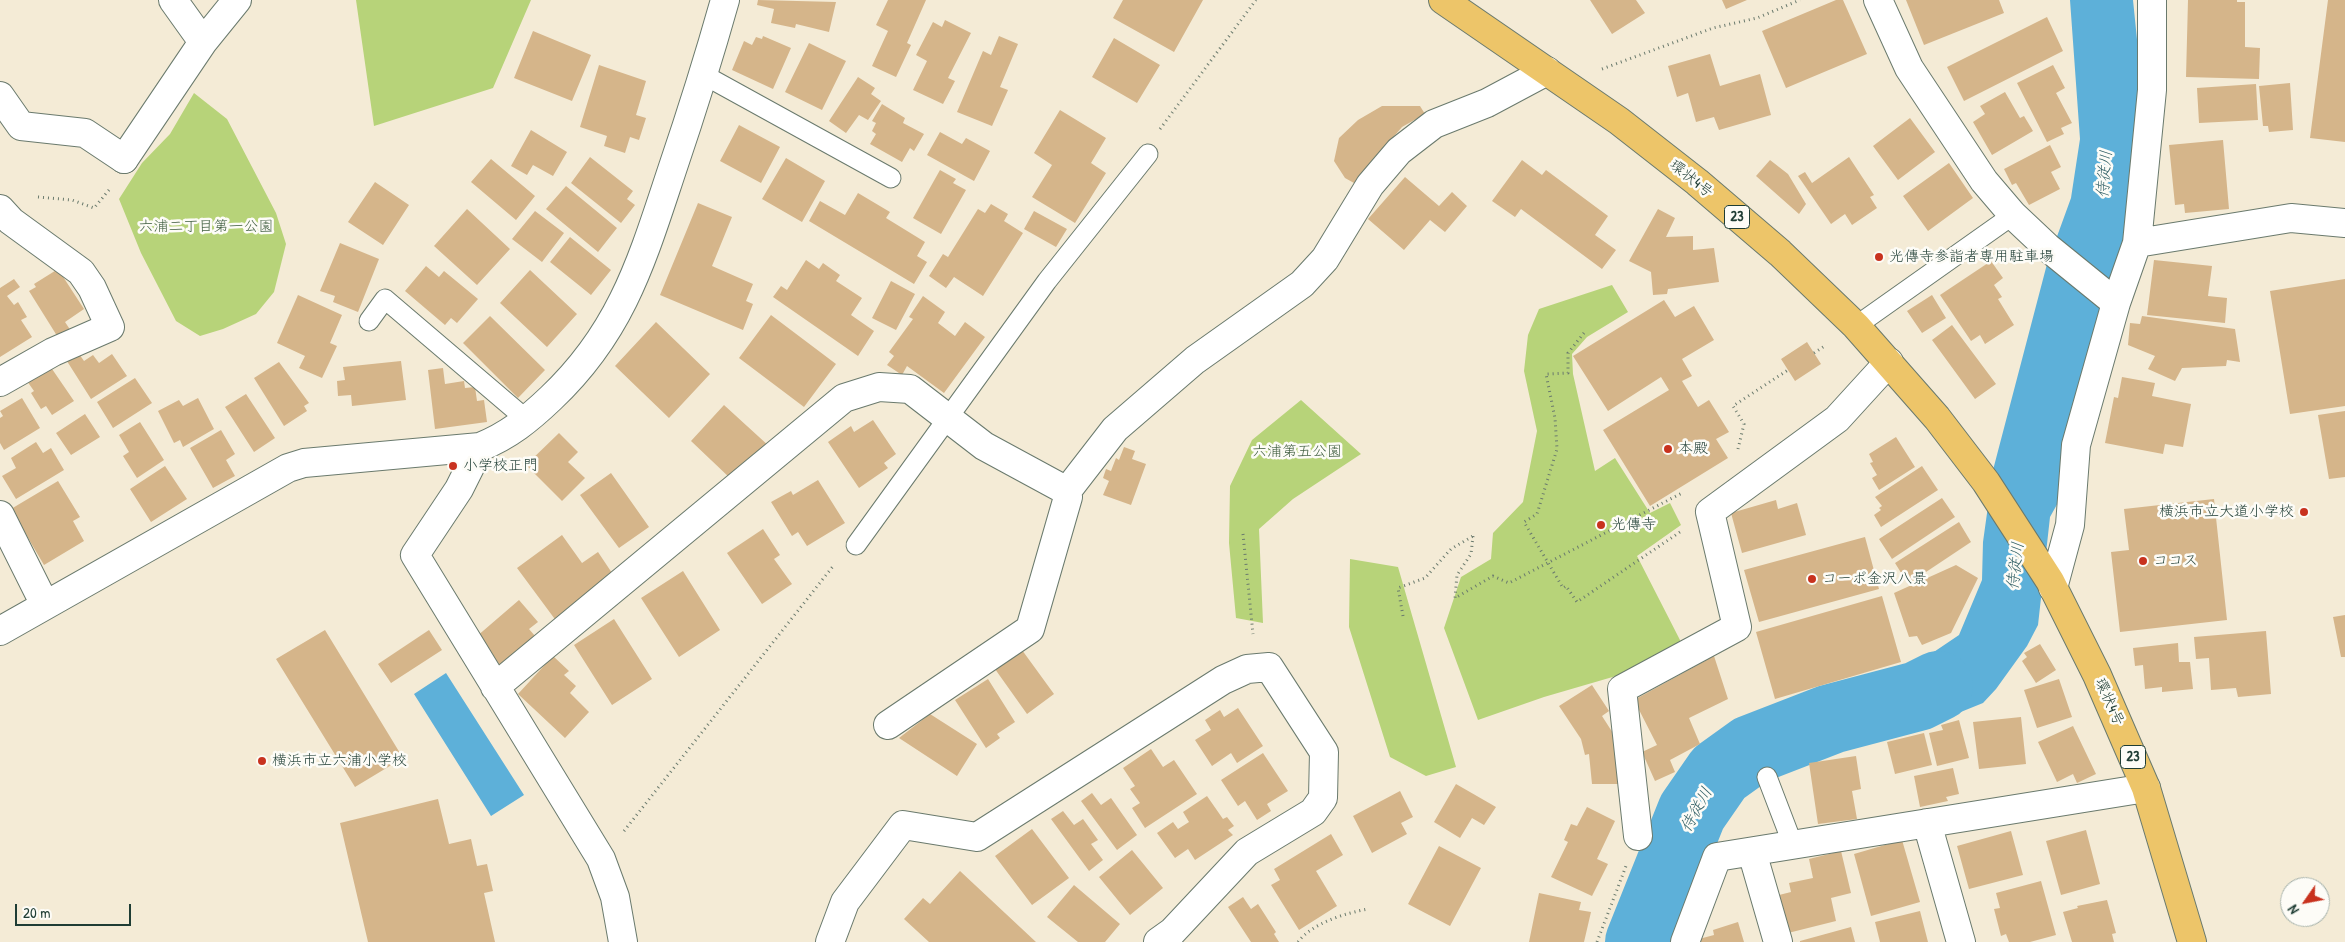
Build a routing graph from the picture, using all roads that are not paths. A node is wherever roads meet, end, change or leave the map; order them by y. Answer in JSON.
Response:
{"nodes":[{"id":1,"x":173,"y":0,"type":"edge"},
{"id":2,"x":237,"y":0,"type":"edge"},
{"id":3,"x":725,"y":0,"type":"edge"},
{"id":4,"x":1443,"y":0,"type":"edge"},
{"id":5,"x":1878,"y":0,"type":"edge"},
{"id":6,"x":2152,"y":0,"type":"edge"},
{"id":7,"x":203,"y":42,"type":"junction"},
{"id":8,"x":1547,"y":72,"type":"junction"},
{"id":9,"x":704,"y":75,"type":"junction"},
{"id":10,"x":0,"y":96,"type":"edge"},
{"id":11,"x":1148,"y":154,"type":"road end"},
{"id":12,"x":892,"y":178,"type":"dead end"},
{"id":13,"x":0,"y":209,"type":"edge"},
{"id":14,"x":2013,"y":215,"type":"junction"},
{"id":15,"x":2345,"y":223,"type":"edge"},
{"id":16,"x":2138,"y":243,"type":"junction"},
{"id":17,"x":2113,"y":299,"type":"junction"},
{"id":18,"x":369,"y":321,"type":"dead end"},
{"id":19,"x":1856,"y":326,"type":"junction"},
{"id":20,"x":1889,"y":362,"type":"junction"},
{"id":21,"x":0,"y":382,"type":"edge"},
{"id":22,"x":948,"y":417,"type":"junction"},
{"id":23,"x":527,"y":420,"type":"junction"},
{"id":24,"x":480,"y":447,"type":"junction"},
{"id":25,"x":1067,"y":491,"type":"junction"},
{"id":26,"x":0,"y":515,"type":"edge"},
{"id":27,"x":856,"y":546,"type":"road end"},
{"id":28,"x":2052,"y":585,"type":"junction"},
{"id":29,"x":45,"y":605,"type":"junction"},
{"id":30,"x":0,"y":631,"type":"edge"},
{"id":31,"x":494,"y":687,"type":"junction"},
{"id":32,"x":888,"y":725,"type":"dead end"},
{"id":33,"x":1766,"y":777,"type":"dead end"},
{"id":34,"x":2146,"y":788,"type":"junction"},
{"id":35,"x":1927,"y":823,"type":"junction"},
{"id":36,"x":1638,"y":836,"type":"road end"},
{"id":37,"x":1793,"y":845,"type":"junction"},
{"id":38,"x":1752,"y":852,"type":"junction"},
{"id":39,"x":623,"y":942,"type":"edge"},
{"id":40,"x":830,"y":942,"type":"edge"},
{"id":41,"x":1158,"y":942,"type":"edge"},
{"id":42,"x":1685,"y":942,"type":"edge"},
{"id":43,"x":1778,"y":942,"type":"edge"},
{"id":44,"x":1961,"y":942,"type":"edge"},
{"id":45,"x":2192,"y":942,"type":"edge"}],
"edges":[{"from":1,"to":7,"type":"street"},
{"from":2,"to":7,"type":"street"},
{"from":3,"to":9,"type":"street"},
{"from":4,"to":8,"type":"main road","name":"環状4号","number":"23"},
{"from":5,"to":14,"type":"street"},
{"from":6,"to":16,"type":"street"},
{"from":7,"to":10,"type":"street"},
{"from":8,"to":19,"type":"main road","name":"環状4号","number":"23"},
{"from":8,"to":25,"type":"street"},
{"from":9,"to":12,"type":"lane"},
{"from":9,"to":23,"type":"street"},
{"from":11,"to":22,"type":"lane"},
{"from":13,"to":21,"type":"street"},
{"from":14,"to":17,"type":"street"},
{"from":14,"to":19,"type":"lane"},
{"from":15,"to":16,"type":"street"},
{"from":16,"to":17,"type":"street"},
{"from":17,"to":28,"type":"street"},
{"from":18,"to":23,"type":"lane"},
{"from":19,"to":20,"type":"main road","name":"環状4号","number":"23"},
{"from":20,"to":28,"type":"main road","name":"環状4号","number":"23"},
{"from":20,"to":36,"type":"street"},
{"from":22,"to":25,"type":"street"},
{"from":22,"to":27,"type":"lane"},
{"from":22,"to":31,"type":"street"},
{"from":23,"to":24,"type":"street"},
{"from":24,"to":29,"type":"street"},
{"from":24,"to":31,"type":"street"},
{"from":25,"to":32,"type":"street"},
{"from":26,"to":29,"type":"street"},
{"from":28,"to":34,"type":"main road","name":"環状4号","number":"23"},
{"from":29,"to":30,"type":"street"},
{"from":31,"to":39,"type":"street"},
{"from":33,"to":37,"type":"lane"},
{"from":34,"to":35,"type":"street"},
{"from":34,"to":45,"type":"main road","name":"環状4号","number":"23"},
{"from":35,"to":37,"type":"street"},
{"from":35,"to":44,"type":"street"},
{"from":37,"to":38,"type":"street"},
{"from":38,"to":42,"type":"street"},
{"from":38,"to":43,"type":"street"},
{"from":40,"to":41,"type":"street"}]}
